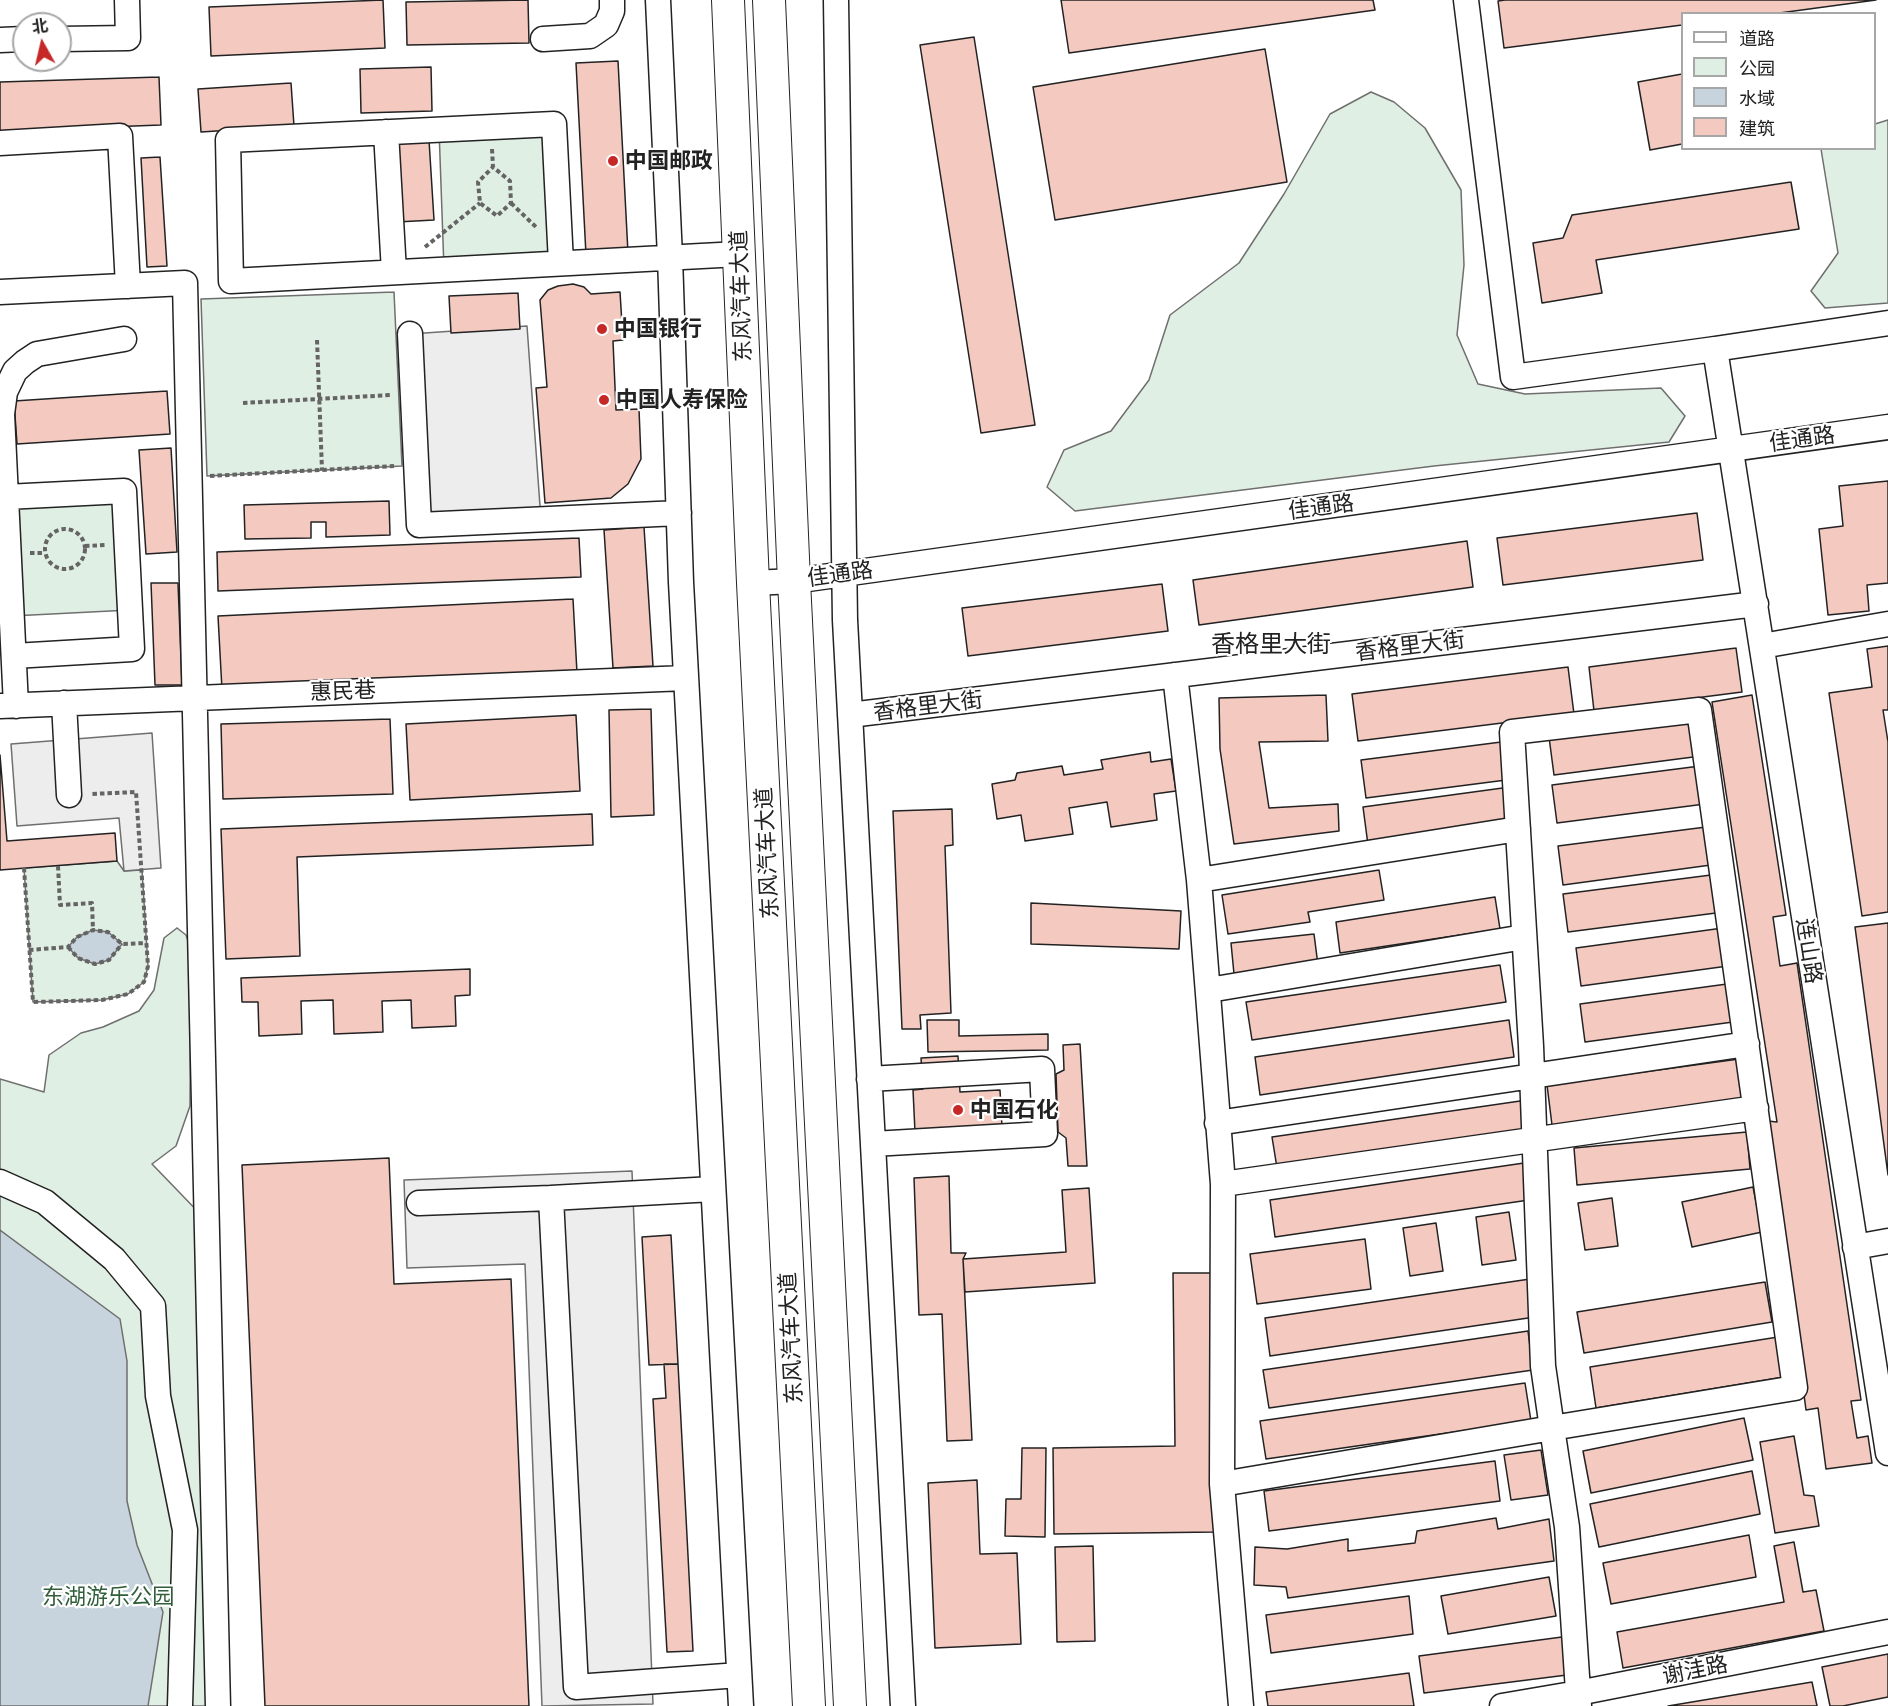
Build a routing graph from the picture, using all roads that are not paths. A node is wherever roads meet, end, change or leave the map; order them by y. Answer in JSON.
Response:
{"nodes":[{"id":1,"x":128,"y":0,"type":"edge"},
{"id":2,"x":612,"y":0,"type":"edge"},
{"id":3,"x":658,"y":0,"type":"edge"},
{"id":4,"x":728,"y":0,"type":"edge"},
{"id":5,"x":769,"y":0,"type":"edge"},
{"id":6,"x":836,"y":0,"type":"edge"},
{"id":7,"x":1466,"y":0,"type":"edge"},
{"id":8,"x":72,"y":39,"type":"edge"},
{"id":9,"x":543,"y":39,"type":"dead end"},
{"id":10,"x":387,"y":132,"type":"junction"},
{"id":11,"x":0,"y":143,"type":"edge"},
{"id":12,"x":739,"y":254,"type":"junction"},
{"id":13,"x":670,"y":257,"type":"junction"},
{"id":14,"x":561,"y":263,"type":"junction"},
{"id":15,"x":394,"y":272,"type":"junction"},
{"id":16,"x":129,"y":286,"type":"junction"},
{"id":17,"x":0,"y":292,"type":"edge"},
{"id":18,"x":1888,"y":323,"type":"edge"},
{"id":19,"x":410,"y":334,"type":"dead end"},
{"id":20,"x":124,"y":339,"type":"dead end"},
{"id":21,"x":1708,"y":350,"type":"junction"},
{"id":22,"x":1888,"y":427,"type":"edge"},
{"id":23,"x":1732,"y":449,"type":"junction"},
{"id":24,"x":6,"y":496,"type":"junction"},
{"id":25,"x":679,"y":513,"type":"junction"},
{"id":26,"x":844,"y":574,"type":"junction"},
{"id":27,"x":794,"y":580,"type":"junction"},
{"id":28,"x":753,"y":583,"type":"junction"},
{"id":29,"x":1756,"y":604,"type":"junction"},
{"id":30,"x":1888,"y":624,"type":"edge"},
{"id":31,"x":1762,"y":646,"type":"junction"},
{"id":32,"x":14,"y":656,"type":"junction"},
{"id":33,"x":1175,"y":675,"type":"junction"},
{"id":34,"x":686,"y":678,"type":"junction"},
{"id":35,"x":193,"y":698,"type":"junction"},
{"id":36,"x":64,"y":703,"type":"junction"},
{"id":37,"x":8,"y":706,"type":"edge"},
{"id":38,"x":850,"y":715,"type":"junction"},
{"id":39,"x":69,"y":795,"type":"road end"},
{"id":40,"x":1518,"y":829,"type":"junction"},
{"id":41,"x":1199,"y":880,"type":"junction"},
{"id":42,"x":1524,"y":937,"type":"junction"},
{"id":43,"x":1209,"y":990,"type":"junction"},
{"id":44,"x":1747,"y":1044,"type":"junction"},
{"id":45,"x":1532,"y":1075,"type":"junction"},
{"id":46,"x":870,"y":1080,"type":"junction"},
{"id":47,"x":1756,"y":1108,"type":"junction"},
{"id":48,"x":1217,"y":1123,"type":"junction"},
{"id":49,"x":1534,"y":1138,"type":"junction"},
{"id":50,"x":873,"y":1144,"type":"junction"},
{"id":51,"x":0,"y":1182,"type":"edge"},
{"id":52,"x":1222,"y":1184,"type":"junction"},
{"id":53,"x":713,"y":1189,"type":"junction"},
{"id":54,"x":552,"y":1198,"type":"junction"},
{"id":55,"x":419,"y":1203,"type":"dead end"},
{"id":56,"x":1888,"y":1241,"type":"edge"},
{"id":57,"x":1855,"y":1247,"type":"junction"},
{"id":58,"x":1552,"y":1428,"type":"junction"},
{"id":59,"x":1888,"y":1453,"type":"edge"},
{"id":60,"x":1222,"y":1484,"type":"junction"},
{"id":61,"x":1888,"y":1632,"type":"edge"},
{"id":62,"x":739,"y":1675,"type":"junction"},
{"id":63,"x":1579,"y":1699,"type":"edge"},
{"id":64,"x":180,"y":1706,"type":"edge"},
{"id":65,"x":218,"y":1706,"type":"edge"},
{"id":66,"x":741,"y":1706,"type":"edge"},
{"id":67,"x":809,"y":1706,"type":"edge"},
{"id":68,"x":850,"y":1706,"type":"edge"},
{"id":69,"x":903,"y":1706,"type":"edge"},
{"id":70,"x":1241,"y":1706,"type":"edge"},
{"id":71,"x":1502,"y":1706,"type":"edge"}],
"edges":[{"from":1,"to":8,"type":"street"},
{"from":2,"to":9,"type":"street"},
{"from":3,"to":13,"type":"street"},
{"from":4,"to":12,"type":"main road","name":"东风汽车大道"},
{"from":5,"to":27,"type":"main road","name":"东风汽车大道"},
{"from":6,"to":26,"type":"street"},
{"from":7,"to":21,"type":"street"},
{"from":10,"to":14,"type":"street"},
{"from":10,"to":15,"type":"street"},
{"from":10,"to":15,"type":"street"},
{"from":11,"to":16,"type":"street"},
{"from":12,"to":13,"type":"street"},
{"from":12,"to":28,"type":"main road","name":"东风汽车大道"},
{"from":13,"to":14,"type":"street"},
{"from":13,"to":25,"type":"street"},
{"from":14,"to":15,"type":"street"},
{"from":16,"to":17,"type":"street"},
{"from":16,"to":35,"type":"street"},
{"from":18,"to":21,"type":"street"},
{"from":19,"to":25,"type":"street"},
{"from":20,"to":24,"type":"street"},
{"from":21,"to":23,"type":"street","name":"连山路"},
{"from":22,"to":23,"type":"street","name":"佳通路"},
{"from":23,"to":26,"type":"street","name":"佳通路"},
{"from":23,"to":29,"type":"street","name":"连山路"},
{"from":24,"to":32,"type":"street"},
{"from":24,"to":32,"type":"street"},
{"from":25,"to":34,"type":"street"},
{"from":26,"to":27,"type":"street","name":"佳通路"},
{"from":26,"to":38,"type":"street"},
{"from":27,"to":28,"type":"street","name":"佳通路"},
{"from":27,"to":68,"type":"main road","name":"东风汽车大道"},
{"from":28,"to":67,"type":"main road","name":"东风汽车大道"},
{"from":29,"to":31,"type":"street","name":"连山路"},
{"from":29,"to":33,"type":"street","name":"香格里大街"},
{"from":30,"to":31,"type":"street"},
{"from":31,"to":57,"type":"street","name":"连山路"},
{"from":32,"to":37,"type":"street"},
{"from":33,"to":38,"type":"street","name":"香格里大街"},
{"from":33,"to":41,"type":"street"},
{"from":34,"to":35,"type":"street","name":"惠民巷"},
{"from":34,"to":53,"type":"street"},
{"from":35,"to":36,"type":"street","name":"惠民巷"},
{"from":35,"to":65,"type":"street"},
{"from":36,"to":37,"type":"street","name":"惠民巷"},
{"from":36,"to":39,"type":"street"},
{"from":38,"to":46,"type":"street"},
{"from":40,"to":41,"type":"street"},
{"from":40,"to":42,"type":"street"},
{"from":40,"to":44,"type":"street"},
{"from":41,"to":43,"type":"street"},
{"from":42,"to":43,"type":"street"},
{"from":42,"to":45,"type":"street"},
{"from":43,"to":48,"type":"street"},
{"from":44,"to":45,"type":"street"},
{"from":44,"to":47,"type":"street"},
{"from":45,"to":48,"type":"street"},
{"from":45,"to":49,"type":"street"},
{"from":46,"to":50,"type":"street"},
{"from":46,"to":50,"type":"street"},
{"from":47,"to":49,"type":"street"},
{"from":47,"to":58,"type":"street"},
{"from":48,"to":52,"type":"street"},
{"from":49,"to":52,"type":"street"},
{"from":49,"to":58,"type":"street"},
{"from":50,"to":69,"type":"street"},
{"from":51,"to":64,"type":"street"},
{"from":52,"to":60,"type":"street"},
{"from":53,"to":54,"type":"street"},
{"from":53,"to":62,"type":"street"},
{"from":54,"to":55,"type":"street"},
{"from":54,"to":62,"type":"street"},
{"from":56,"to":57,"type":"street"},
{"from":57,"to":59,"type":"street","name":"连山路"},
{"from":58,"to":60,"type":"street"},
{"from":58,"to":63,"type":"street"},
{"from":60,"to":70,"type":"street"},
{"from":61,"to":63,"type":"street","name":"谢洼路"},
{"from":62,"to":66,"type":"street"},
{"from":63,"to":71,"type":"street","name":"谢洼路"}]}
